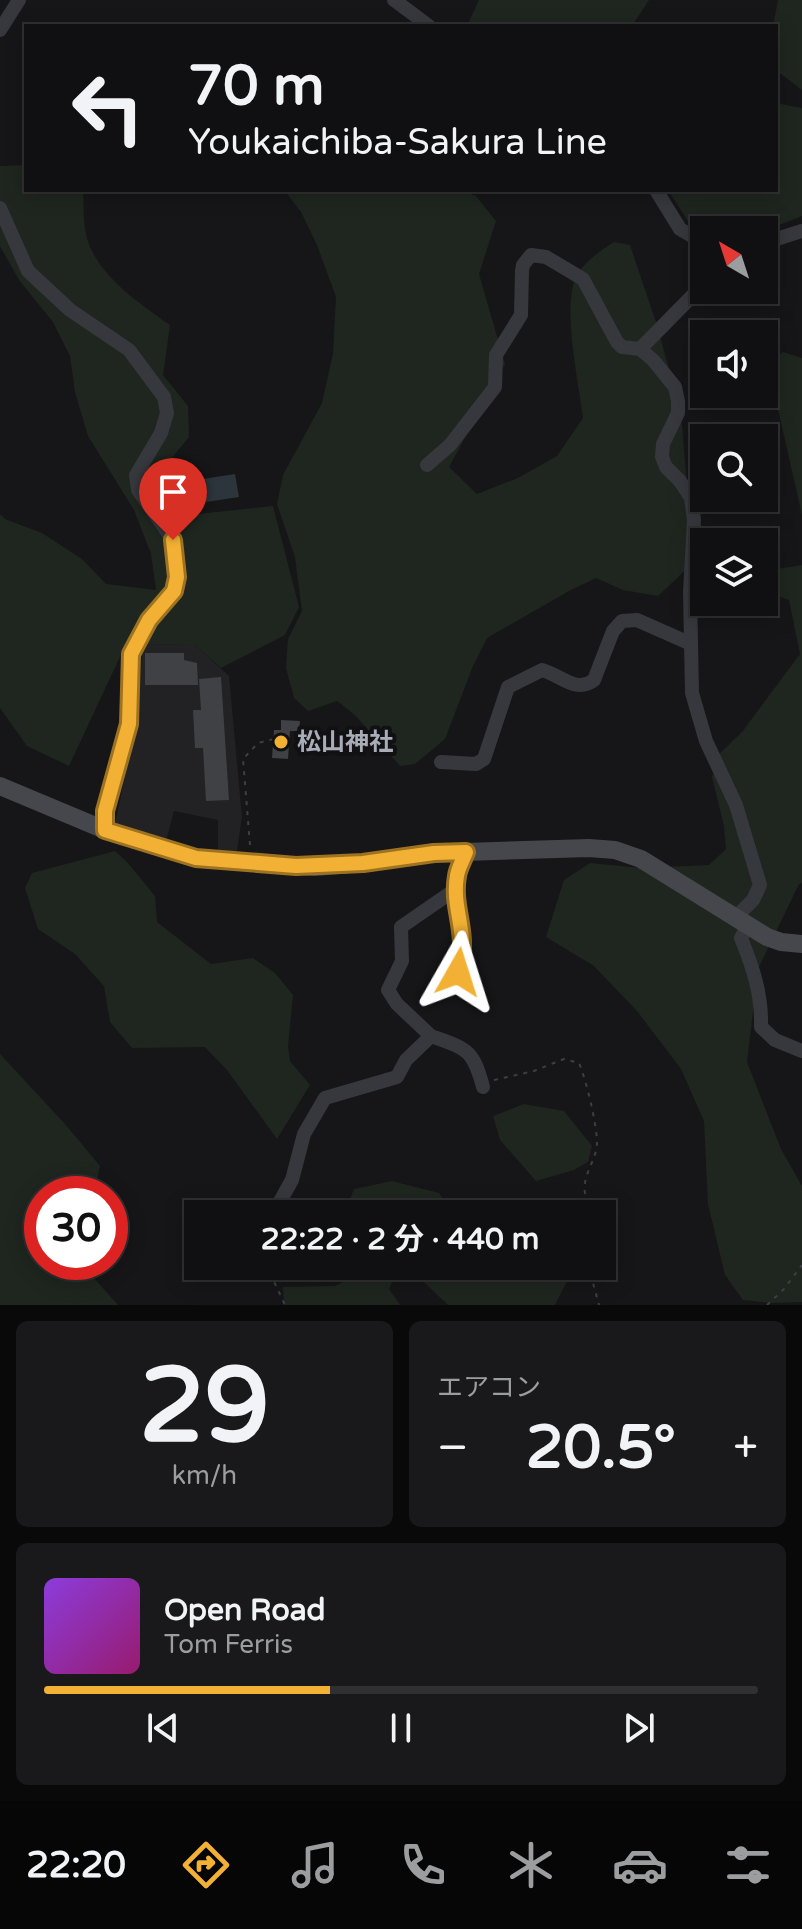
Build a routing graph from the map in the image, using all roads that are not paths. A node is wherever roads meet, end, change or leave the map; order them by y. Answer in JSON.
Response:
{"nodes":[{"id":1,"x":19,"y":0,"type":"edge"},
{"id":2,"x":394,"y":0,"type":"edge"},
{"id":3,"x":426,"y":24,"type":"edge"},
{"id":4,"x":0,"y":30,"type":"edge"},
{"id":5,"x":657,"y":192,"type":"edge"},
{"id":6,"x":0,"y":208,"type":"edge"},
{"id":7,"x":802,"y":231,"type":"edge"},
{"id":8,"x":690,"y":235,"type":"edge"},
{"id":9,"x":778,"y":239,"type":"edge"},
{"id":10,"x":690,"y":298,"type":"edge"},
{"id":11,"x":640,"y":349,"type":"junction"},
{"id":12,"x":427,"y":465,"type":"dead end"},
{"id":13,"x":689,"y":643,"type":"junction"},
{"id":14,"x":441,"y":762,"type":"dead end"},
{"id":15,"x":0,"y":786,"type":"edge"},
{"id":16,"x":105,"y":830,"type":"junction"},
{"id":17,"x":466,"y":852,"type":"junction"},
{"id":18,"x":456,"y":889,"type":"junction"},
{"id":19,"x":742,"y":921,"type":"junction"},
{"id":20,"x":802,"y":944,"type":"edge"},
{"id":21,"x":458,"y":972,"type":"dead end"},
{"id":22,"x":431,"y":1036,"type":"junction"},
{"id":23,"x":802,"y":1051,"type":"edge"},
{"id":24,"x":483,"y":1087,"type":"road end"},
{"id":25,"x":281,"y":1200,"type":"edge"}],
"edges":[{"from":1,"to":4,"type":"street"},
{"from":2,"to":3,"type":"street"},
{"from":5,"to":8,"type":"street"},
{"from":6,"to":16,"type":"street"},
{"from":7,"to":9,"type":"street"},
{"from":10,"to":11,"type":"street"},
{"from":11,"to":12,"type":"street"},
{"from":11,"to":13,"type":"street"},
{"from":13,"to":14,"type":"street"},
{"from":13,"to":19,"type":"street"},
{"from":15,"to":16,"type":"main road"},
{"from":16,"to":17,"type":"main road"},
{"from":17,"to":18,"type":"street"},
{"from":17,"to":19,"type":"main road"},
{"from":18,"to":21,"type":"street"},
{"from":18,"to":22,"type":"street"},
{"from":19,"to":20,"type":"main road"},
{"from":19,"to":23,"type":"street"},
{"from":22,"to":24,"type":"street"},
{"from":22,"to":25,"type":"street"}]}
